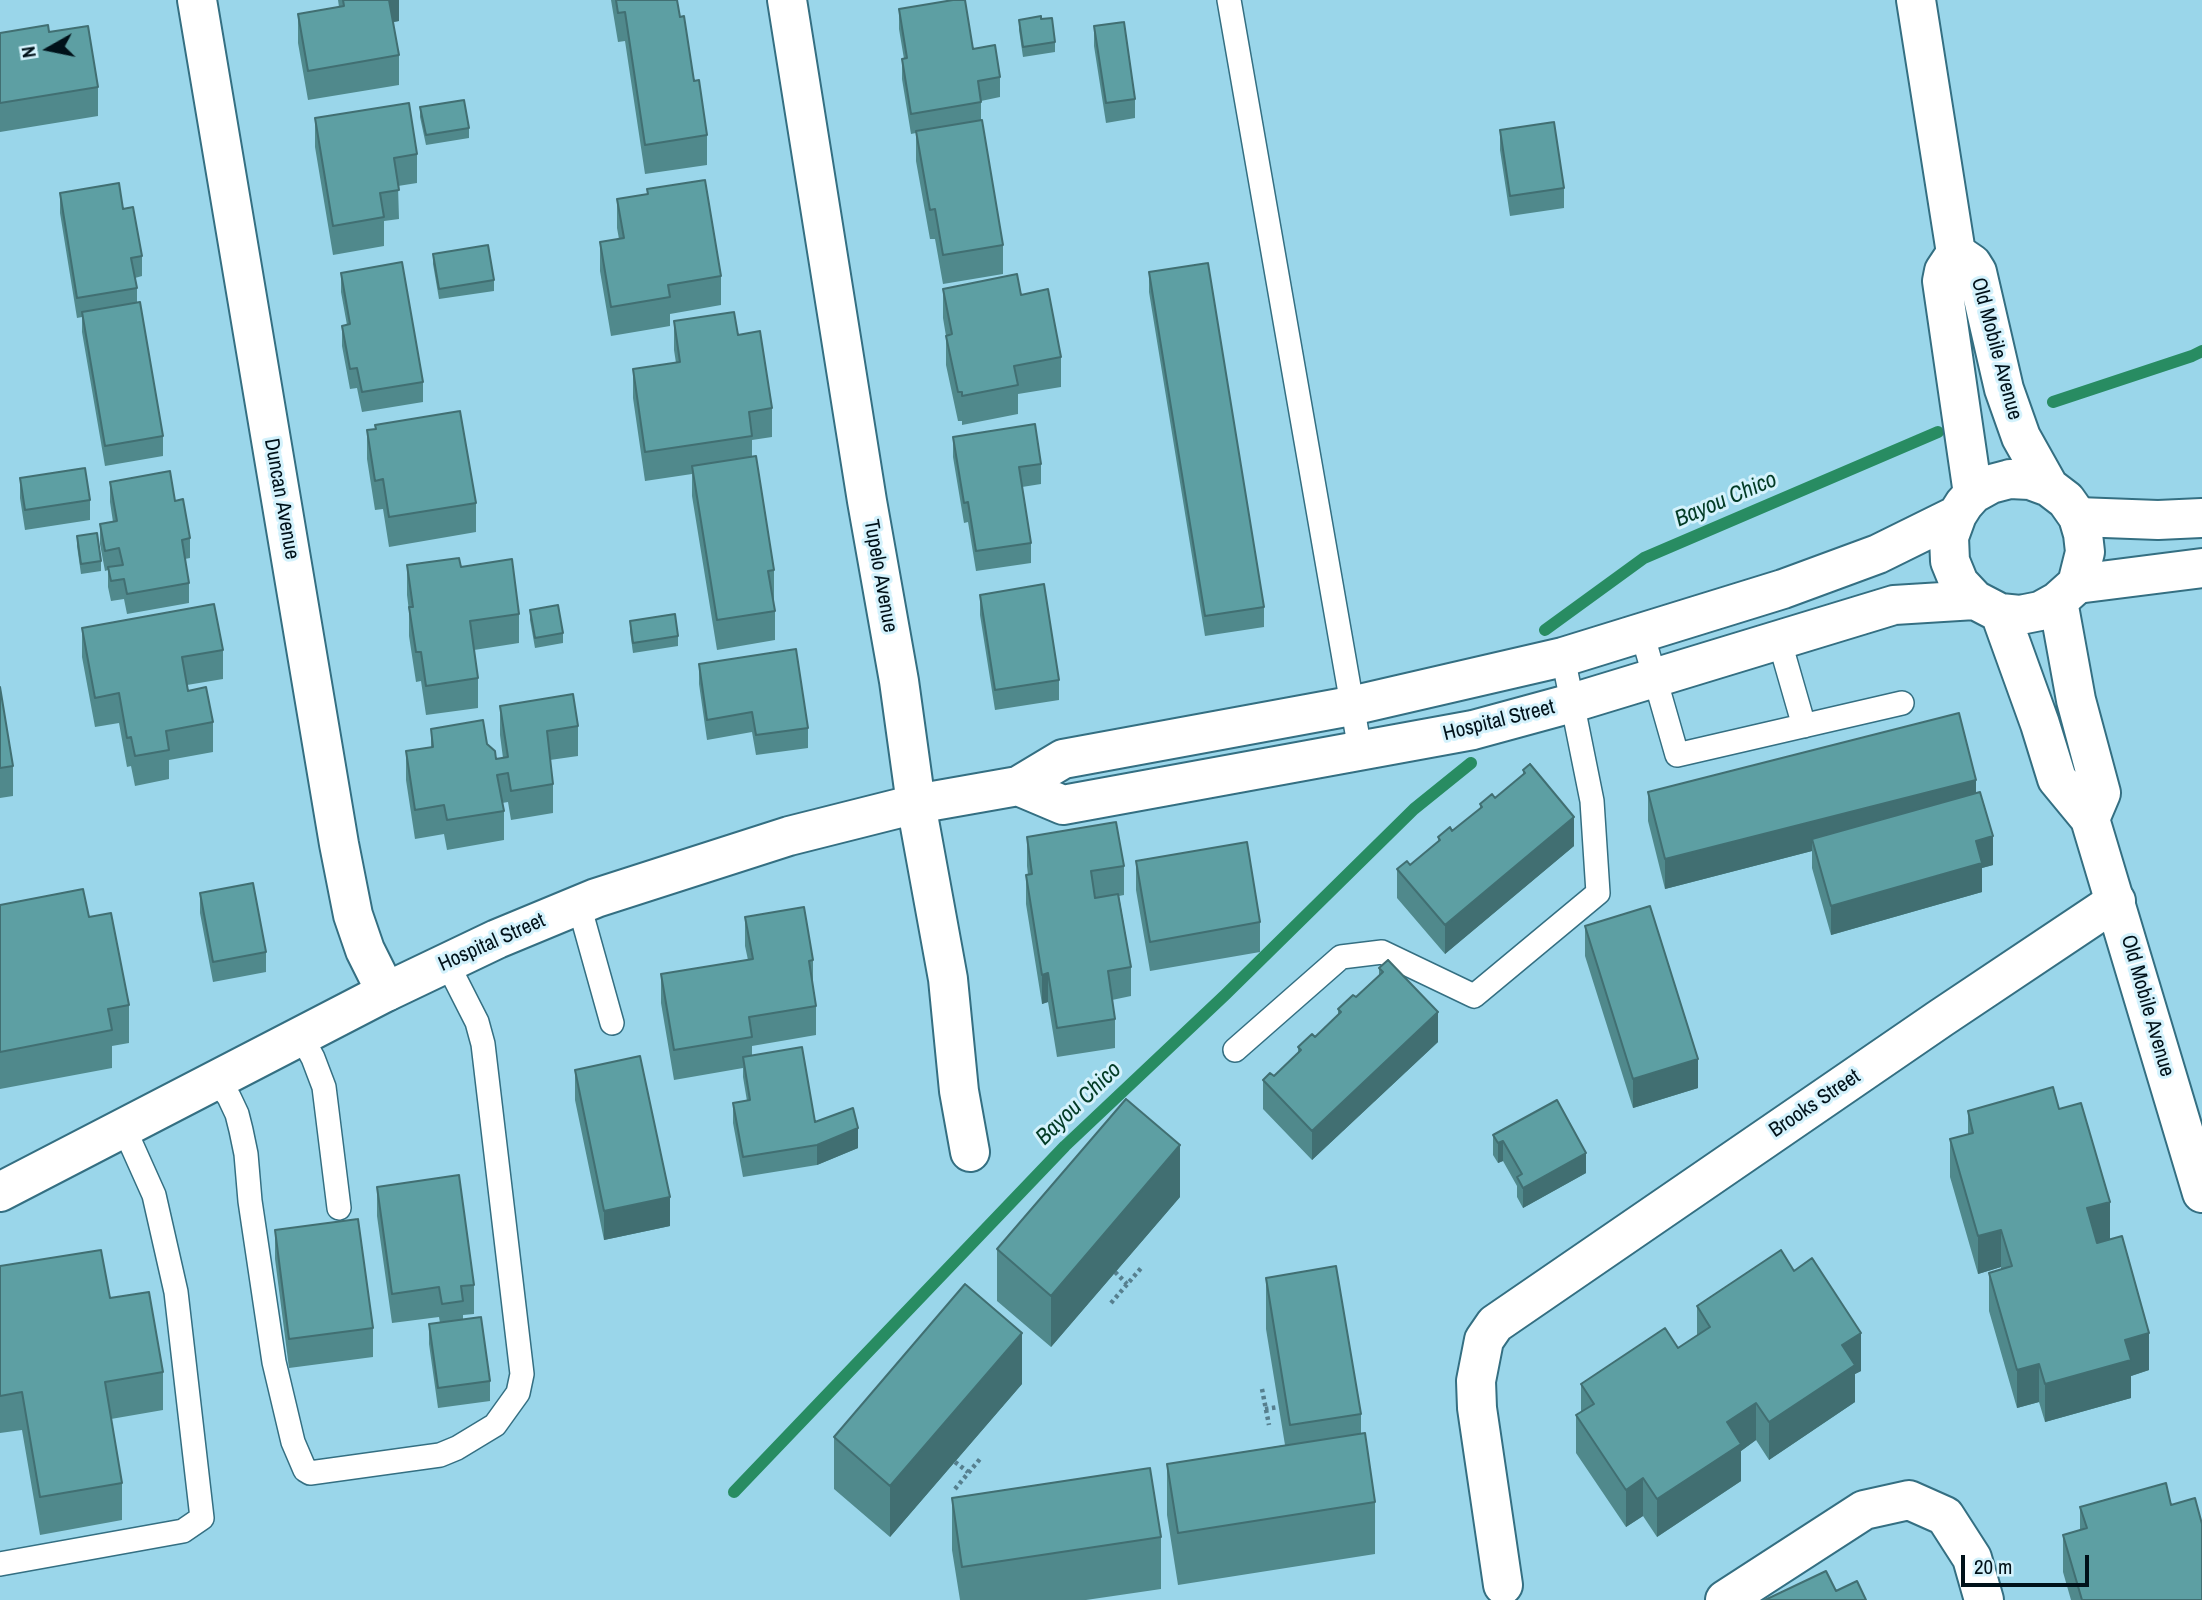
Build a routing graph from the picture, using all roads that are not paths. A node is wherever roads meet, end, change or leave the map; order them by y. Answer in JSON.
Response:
{"nodes":[{"id":1,"x":197,"y":0,"type":"edge"},
{"id":2,"x":787,"y":0,"type":"edge"},
{"id":3,"x":1229,"y":0,"type":"edge"},
{"id":4,"x":1916,"y":0,"type":"edge"},
{"id":5,"x":1956,"y":253,"type":"junction"},
{"id":6,"x":2049,"y":487,"type":"junction"},
{"id":7,"x":1965,"y":505,"type":"junction"},
{"id":8,"x":2078,"y":517,"type":"junction"},
{"id":9,"x":2202,"y":518,"type":"edge"},
{"id":10,"x":2202,"y":568,"type":"edge"},
{"id":11,"x":2067,"y":593,"type":"junction"},
{"id":12,"x":1987,"y":606,"type":"junction"},
{"id":13,"x":1642,"y":633,"type":"junction"},
{"id":14,"x":1779,"y":639,"type":"junction"},
{"id":15,"x":1563,"y":657,"type":"junction"},
{"id":16,"x":1655,"y":677,"type":"junction"},
{"id":17,"x":1573,"y":703,"type":"junction"},
{"id":18,"x":1902,"y":703,"type":"dead end"},
{"id":19,"x":1351,"y":706,"type":"junction"},
{"id":20,"x":1804,"y":726,"type":"junction"},
{"id":21,"x":1360,"y":750,"type":"junction"},
{"id":22,"x":1018,"y":786,"type":"junction"},
{"id":23,"x":916,"y":804,"type":"junction"},
{"id":24,"x":2090,"y":819,"type":"junction"},
{"id":25,"x":2116,"y":901,"type":"junction"},
{"id":26,"x":579,"y":905,"type":"junction"},
{"id":27,"x":447,"y":963,"type":"junction"},
{"id":28,"x":386,"y":992,"type":"junction"},
{"id":29,"x":612,"y":1023,"type":"dead end"},
{"id":30,"x":300,"y":1036,"type":"junction"},
{"id":31,"x":1235,"y":1050,"type":"dead end"},
{"id":32,"x":216,"y":1080,"type":"junction"},
{"id":33,"x":124,"y":1128,"type":"junction"},
{"id":34,"x":970,"y":1152,"type":"dead end"},
{"id":35,"x":0,"y":1192,"type":"edge"},
{"id":36,"x":2202,"y":1193,"type":"edge"},
{"id":37,"x":339,"y":1208,"type":"dead end"},
{"id":38,"x":0,"y":1564,"type":"edge"},
{"id":39,"x":1503,"y":1584,"type":"dead end"},
{"id":40,"x":1725,"y":1600,"type":"edge"},
{"id":41,"x":1984,"y":1600,"type":"edge"}],
"edges":[{"from":1,"to":28,"type":"street","name":"Duncan Avenue"},
{"from":2,"to":23,"type":"street","name":"Tupelo Avenue"},
{"from":3,"to":19,"type":"lane"},
{"from":4,"to":5,"type":"street","name":"Old Mobile Avenue"},
{"from":5,"to":6,"type":"street","name":"Old Mobile Avenue"},
{"from":5,"to":7,"type":"street","name":"Old Mobile Avenue"},
{"from":6,"to":7,"type":"street"},
{"from":6,"to":8,"type":"street","name":"Old Mobile Avenue"},
{"from":7,"to":12,"type":"street","name":"Old Mobile Avenue"},
{"from":7,"to":13,"type":"street","name":"Hospital Street"},
{"from":8,"to":9,"type":"street"},
{"from":8,"to":11,"type":"street"},
{"from":10,"to":11,"type":"street"},
{"from":11,"to":12,"type":"street"},
{"from":11,"to":24,"type":"street"},
{"from":12,"to":14,"type":"street","name":"Hospital Street"},
{"from":12,"to":24,"type":"street","name":"Old Mobile Avenue"},
{"from":13,"to":15,"type":"street","name":"Hospital Street"},
{"from":13,"to":16,"type":"lane"},
{"from":14,"to":16,"type":"street","name":"Hospital Street"},
{"from":14,"to":20,"type":"lane"},
{"from":15,"to":17,"type":"lane"},
{"from":15,"to":19,"type":"street","name":"Hospital Street"},
{"from":16,"to":17,"type":"street","name":"Hospital Street"},
{"from":16,"to":20,"type":"lane"},
{"from":17,"to":21,"type":"street","name":"Hospital Street"},
{"from":17,"to":31,"type":"lane"},
{"from":18,"to":20,"type":"lane"},
{"from":19,"to":21,"type":"lane"},
{"from":19,"to":22,"type":"street","name":"Hospital Street"},
{"from":21,"to":22,"type":"street","name":"Hospital Street"},
{"from":22,"to":23,"type":"street","name":"Hospital Street"},
{"from":23,"to":26,"type":"street","name":"Hospital Street"},
{"from":23,"to":34,"type":"street","name":"Tupelo Avenue"},
{"from":24,"to":25,"type":"street","name":"Old Mobile Avenue"},
{"from":25,"to":36,"type":"street","name":"Old Mobile Avenue"},
{"from":25,"to":39,"type":"street","name":"Brooks Street"},
{"from":26,"to":27,"type":"street","name":"Hospital Street"},
{"from":26,"to":29,"type":"lane"},
{"from":27,"to":28,"type":"street","name":"Hospital Street"},
{"from":27,"to":32,"type":"lane"},
{"from":28,"to":30,"type":"street","name":"Hospital Street"},
{"from":30,"to":32,"type":"street","name":"Hospital Street"},
{"from":30,"to":37,"type":"lane"},
{"from":32,"to":33,"type":"street","name":"Hospital Street"},
{"from":33,"to":35,"type":"street","name":"Hospital Street"},
{"from":33,"to":38,"type":"lane"},
{"from":40,"to":41,"type":"street"}]}
